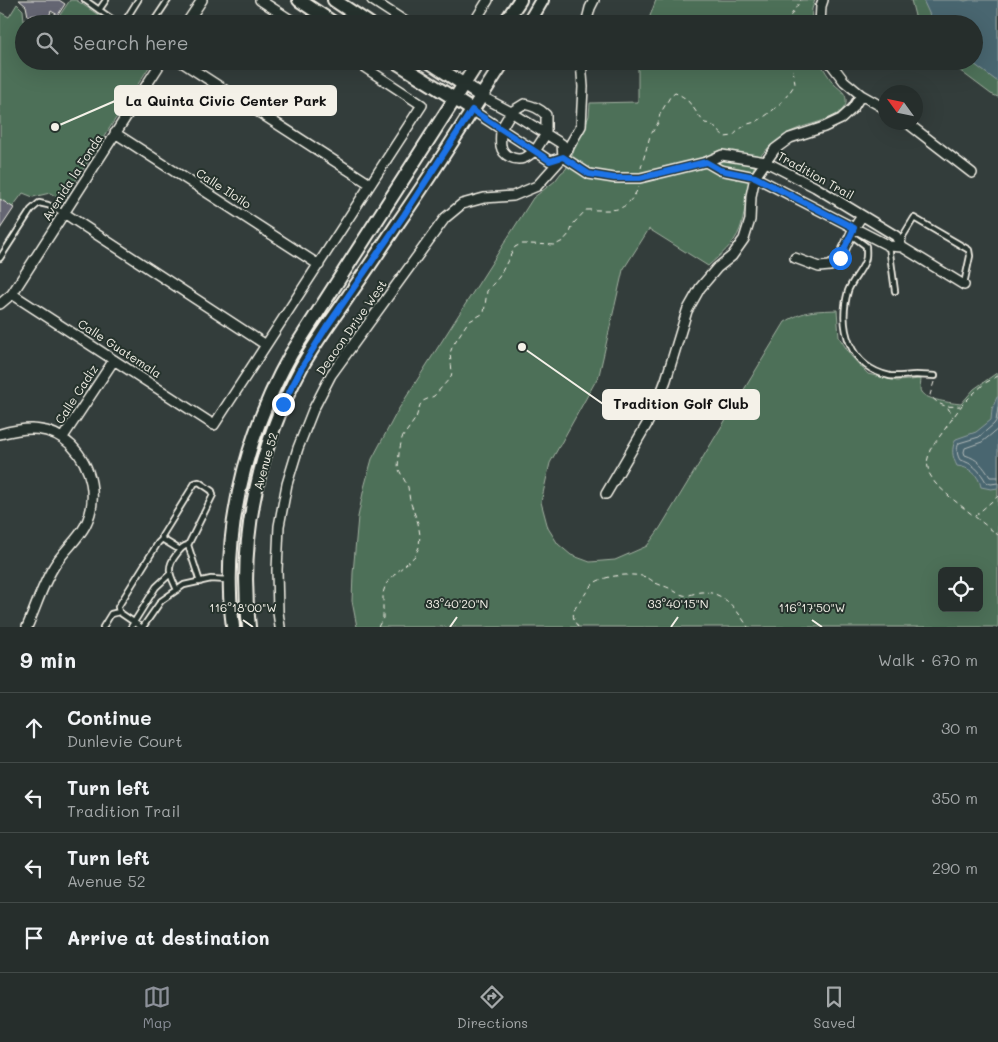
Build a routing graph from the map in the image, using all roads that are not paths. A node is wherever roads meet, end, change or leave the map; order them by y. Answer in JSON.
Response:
{"nodes":[{"id":1,"x":85,"y":0,"type":"edge"},
{"id":2,"x":106,"y":0,"type":"edge"},
{"id":3,"x":138,"y":0,"type":"edge"},
{"id":4,"x":168,"y":0,"type":"edge"},
{"id":5,"x":202,"y":0,"type":"edge"},
{"id":6,"x":260,"y":0,"type":"edge"},
{"id":7,"x":299,"y":0,"type":"edge"},
{"id":8,"x":334,"y":0,"type":"edge"},
{"id":9,"x":372,"y":0,"type":"edge"},
{"id":10,"x":488,"y":0,"type":"edge"},
{"id":11,"x":520,"y":0,"type":"edge"},
{"id":12,"x":542,"y":0,"type":"edge"},
{"id":13,"x":594,"y":0,"type":"edge"},
{"id":14,"x":823,"y":0,"type":"edge"},
{"id":15,"x":100,"y":10,"type":"junction"},
{"id":16,"x":108,"y":15,"type":"edge"},
{"id":17,"x":127,"y":15,"type":"edge"},
{"id":18,"x":158,"y":15,"type":"edge"},
{"id":19,"x":192,"y":15,"type":"edge"},
{"id":20,"x":283,"y":15,"type":"edge"},
{"id":21,"x":322,"y":15,"type":"edge"},
{"id":22,"x":356,"y":15,"type":"edge"},
{"id":23,"x":395,"y":15,"type":"edge"},
{"id":24,"x":479,"y":15,"type":"edge"},
{"id":25,"x":510,"y":15,"type":"edge"},
{"id":26,"x":533,"y":15,"type":"edge"},
{"id":27,"x":588,"y":15,"type":"edge"},
{"id":28,"x":820,"y":15,"type":"edge"},
{"id":29,"x":156,"y":70,"type":"edge"},
{"id":30,"x":194,"y":70,"type":"edge"},
{"id":31,"x":369,"y":70,"type":"edge"},
{"id":32,"x":408,"y":70,"type":"edge"},
{"id":33,"x":442,"y":70,"type":"edge"},
{"id":34,"x":473,"y":70,"type":"edge"},
{"id":35,"x":498,"y":70,"type":"edge"},
{"id":36,"x":581,"y":70,"type":"edge"},
{"id":37,"x":835,"y":70,"type":"edge"},
{"id":38,"x":463,"y":84,"type":"junction"},
{"id":39,"x":861,"y":95,"type":"junction"},
{"id":40,"x":481,"y":96,"type":"junction"},
{"id":41,"x":455,"y":99,"type":"junction"},
{"id":42,"x":878,"y":105,"type":"edge"},
{"id":43,"x":472,"y":110,"type":"junction"},
{"id":44,"x":511,"y":112,"type":"junction"},
{"id":45,"x":501,"y":129,"type":"junction"},
{"id":46,"x":916,"y":130,"type":"edge"},
{"id":47,"x":115,"y":133,"type":"junction"},
{"id":48,"x":546,"y":134,"type":"junction"},
{"id":49,"x":535,"y":151,"type":"junction"},
{"id":50,"x":563,"y":157,"type":"junction"},
{"id":51,"x":706,"y":162,"type":"junction"},
{"id":52,"x":766,"y":162,"type":"junction"},
{"id":53,"x":972,"y":173,"type":"dead end"},
{"id":54,"x":755,"y":177,"type":"junction"},
{"id":55,"x":370,"y":184,"type":"junction"},
{"id":56,"x":64,"y":213,"type":"junction"},
{"id":57,"x":862,"y":216,"type":"junction"},
{"id":58,"x":853,"y":232,"type":"junction"},
{"id":59,"x":889,"y":246,"type":"junction"},
{"id":60,"x":902,"y":247,"type":"junction"},
{"id":61,"x":0,"y":258,"type":"edge"},
{"id":62,"x":795,"y":258,"type":"dead end"},
{"id":63,"x":318,"y":264,"type":"junction"},
{"id":64,"x":964,"y":285,"type":"joint"},
{"id":65,"x":895,"y":291,"type":"dead end"},
{"id":66,"x":12,"y":294,"type":"junction"},
{"id":67,"x":0,"y":304,"type":"edge"},
{"id":68,"x":266,"y":345,"type":"junction"},
{"id":69,"x":114,"y":360,"type":"junction"},
{"id":70,"x":936,"y":376,"type":"road end"},
{"id":71,"x":0,"y":434,"type":"edge"},
{"id":72,"x":63,"y":438,"type":"junction"},
{"id":73,"x":606,"y":494,"type":"dead end"},
{"id":74,"x":162,"y":539,"type":"junction"},
{"id":75,"x":188,"y":544,"type":"junction"},
{"id":76,"x":180,"y":550,"type":"junction"},
{"id":77,"x":170,"y":574,"type":"junction"},
{"id":78,"x":230,"y":580,"type":"junction"},
{"id":79,"x":200,"y":582,"type":"junction"},
{"id":80,"x":178,"y":590,"type":"junction"},
{"id":81,"x":119,"y":612,"type":"junction"},
{"id":82,"x":133,"y":625,"type":"edge"},
{"id":83,"x":27,"y":627,"type":"edge"},
{"id":84,"x":103,"y":627,"type":"edge"},
{"id":85,"x":142,"y":627,"type":"edge"},
{"id":86,"x":233,"y":627,"type":"edge"},
{"id":87,"x":249,"y":627,"type":"edge"},
{"id":88,"x":280,"y":627,"type":"edge"}],
"edges":[{"from":1,"to":15,"type":"lane"},
{"from":2,"to":15,"type":"lane"},
{"from":3,"to":17,"type":"lane"},
{"from":4,"to":18,"type":"lane"},
{"from":5,"to":19,"type":"street"},
{"from":6,"to":20,"type":"street"},
{"from":7,"to":21,"type":"main road"},
{"from":8,"to":22,"type":"main road"},
{"from":9,"to":23,"type":"street"},
{"from":10,"to":24,"type":"street"},
{"from":11,"to":25,"type":"main road"},
{"from":12,"to":26,"type":"main road"},
{"from":13,"to":27,"type":"street"},
{"from":14,"to":28,"type":"street"},
{"from":15,"to":16,"type":"lane"},
{"from":29,"to":47,"type":"street","name":"Avenida la Fonda"},
{"from":30,"to":55,"type":"street"},
{"from":31,"to":55,"type":"street"},
{"from":32,"to":41,"type":"main road"},
{"from":33,"to":38,"type":"main road"},
{"from":34,"to":38,"type":"main road","name":"Avenue 52"},
{"from":35,"to":40,"type":"main road","name":"Avenue 52"},
{"from":36,"to":50,"type":"street","name":"Deacon Drive West"},
{"from":37,"to":39,"type":"street"},
{"from":38,"to":40,"type":"main road"},
{"from":38,"to":41,"type":"main road","name":"Avenue 52"},
{"from":39,"to":42,"type":"street"},
{"from":39,"to":52,"type":"street"},
{"from":40,"to":43,"type":"main road","name":"Avenue 52"},
{"from":40,"to":44,"type":"street","name":"Tradition Trail"},
{"from":41,"to":43,"type":"main road"},
{"from":41,"to":78,"type":"main road","name":"Avenue 52"},
{"from":43,"to":45,"type":"street","name":"Tradition Trail"},
{"from":43,"to":87,"type":"main road","name":"Avenue 52"},
{"from":44,"to":45,"type":"street"},
{"from":44,"to":48,"type":"street","name":"Tradition Trail"},
{"from":44,"to":48,"type":"street"},
{"from":45,"to":49,"type":"street","name":"Tradition Trail"},
{"from":45,"to":49,"type":"street"},
{"from":46,"to":53,"type":"street"},
{"from":47,"to":56,"type":"street","name":"Avenida la Fonda"},
{"from":47,"to":63,"type":"street","name":"Calle Iloilo"},
{"from":48,"to":49,"type":"street"},
{"from":48,"to":50,"type":"street","name":"Tradition Trail"},
{"from":49,"to":50,"type":"street","name":"Tradition Trail"},
{"from":50,"to":51,"type":"street","name":"Tradition Trail"},
{"from":50,"to":88,"type":"street","name":"Deacon Drive West"},
{"from":51,"to":52,"type":"street","name":"Tradition Trail"},
{"from":51,"to":54,"type":"street","name":"Tradition Trail"},
{"from":52,"to":54,"type":"street"},
{"from":52,"to":57,"type":"street","name":"Tradition Trail"},
{"from":54,"to":58,"type":"street","name":"Tradition Trail"},
{"from":54,"to":73,"type":"street"},
{"from":55,"to":63,"type":"street"},
{"from":56,"to":61,"type":"lane"},
{"from":56,"to":66,"type":"street","name":"Avenida la Fonda"},
{"from":56,"to":68,"type":"street"},
{"from":57,"to":58,"type":"street"},
{"from":57,"to":60,"type":"street","name":"Tradition Trail"},
{"from":58,"to":59,"type":"street","name":"Tradition Trail"},
{"from":58,"to":62,"type":"street"},
{"from":58,"to":70,"type":"lane"},
{"from":59,"to":60,"type":"street","name":"Tradition Trail"},
{"from":59,"to":65,"type":"lane"},
{"from":60,"to":64,"type":"street","name":"Tradition Trail"},
{"from":60,"to":64,"type":"lane"},
{"from":63,"to":68,"type":"street"},
{"from":66,"to":67,"type":"street","name":"Avenida la Fonda"},
{"from":66,"to":69,"type":"street","name":"Calle Guatemala"},
{"from":68,"to":69,"type":"street","name":"Calle Guatemala"},
{"from":69,"to":72,"type":"street","name":"Calle Cadiz"},
{"from":71,"to":72,"type":"street"},
{"from":72,"to":83,"type":"street","name":"Calle Cadiz"},
{"from":74,"to":75,"type":"lane"},
{"from":74,"to":76,"type":"lane"},
{"from":74,"to":81,"type":"lane"},
{"from":75,"to":76,"type":"lane"},
{"from":75,"to":79,"type":"lane"},
{"from":76,"to":77,"type":"lane"},
{"from":77,"to":80,"type":"lane"},
{"from":77,"to":82,"type":"lane"},
{"from":78,"to":79,"type":"lane"},
{"from":78,"to":86,"type":"main road","name":"Avenue 52"},
{"from":79,"to":80,"type":"lane"},
{"from":80,"to":85,"type":"lane"},
{"from":81,"to":82,"type":"lane"},
{"from":81,"to":84,"type":"lane"},
{"from":82,"to":85,"type":"lane"}]}
